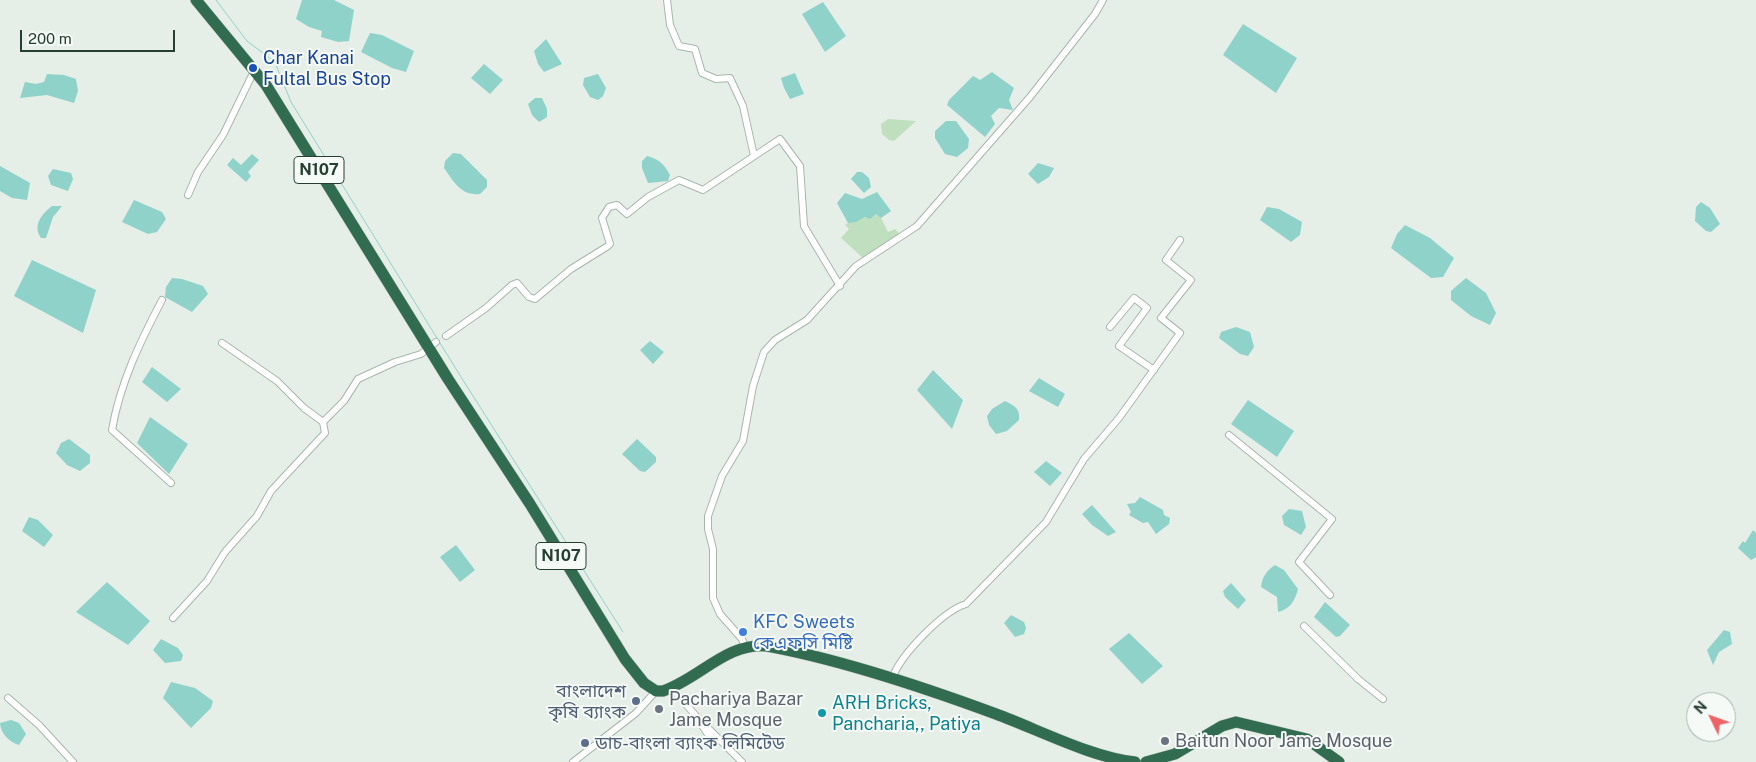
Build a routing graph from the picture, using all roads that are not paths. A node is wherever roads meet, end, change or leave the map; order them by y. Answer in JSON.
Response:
{"nodes":[{"id":1,"x":196,"y":0,"type":"edge"},
{"id":2,"x":667,"y":0,"type":"edge"},
{"id":3,"x":1103,"y":0,"type":"edge"},
{"id":4,"x":255,"y":69,"type":"junction"},
{"id":5,"x":754,"y":156,"type":"junction"},
{"id":6,"x":188,"y":195,"type":"dead end"},
{"id":7,"x":1180,"y":240,"type":"dead end"},
{"id":8,"x":840,"y":286,"type":"junction"},
{"id":9,"x":162,"y":300,"type":"dead end"},
{"id":10,"x":1110,"y":328,"type":"dead end"},
{"id":11,"x":446,"y":336,"type":"dead end"},
{"id":12,"x":222,"y":343,"type":"dead end"},
{"id":13,"x":433,"y":345,"type":"junction"},
{"id":14,"x":1154,"y":370,"type":"junction"},
{"id":15,"x":323,"y":422,"type":"junction"},
{"id":16,"x":1230,"y":435,"type":"dead end"},
{"id":17,"x":171,"y":483,"type":"dead end"},
{"id":18,"x":1330,"y":595,"type":"dead end"},
{"id":19,"x":173,"y":618,"type":"dead end"},
{"id":20,"x":1304,"y":626,"type":"dead end"},
{"id":21,"x":745,"y":647,"type":"junction"},
{"id":22,"x":892,"y":678,"type":"junction"},
{"id":23,"x":672,"y":688,"type":"junction"},
{"id":24,"x":656,"y":691,"type":"junction"},
{"id":25,"x":8,"y":698,"type":"dead end"},
{"id":26,"x":1383,"y":699,"type":"dead end"},
{"id":27,"x":696,"y":716,"type":"junction"},
{"id":28,"x":710,"y":736,"type":"dead end"},
{"id":29,"x":73,"y":762,"type":"edge"},
{"id":30,"x":573,"y":762,"type":"edge"},
{"id":31,"x":742,"y":762,"type":"edge"},
{"id":32,"x":1135,"y":762,"type":"edge"},
{"id":33,"x":1146,"y":762,"type":"edge"},
{"id":34,"x":1339,"y":762,"type":"edge"}],
"edges":[{"from":1,"to":4,"type":"highway","number":"N107"},
{"from":2,"to":5,"type":"street"},
{"from":3,"to":8,"type":"street"},
{"from":4,"to":6,"type":"street"},
{"from":4,"to":13,"type":"highway","number":"N107"},
{"from":5,"to":8,"type":"street"},
{"from":5,"to":11,"type":"street"},
{"from":7,"to":14,"type":"street"},
{"from":8,"to":21,"type":"street"},
{"from":9,"to":17,"type":"street"},
{"from":10,"to":14,"type":"street"},
{"from":12,"to":15,"type":"street"},
{"from":13,"to":15,"type":"street"},
{"from":13,"to":24,"type":"highway","number":"N107"},
{"from":14,"to":22,"type":"street"},
{"from":15,"to":19,"type":"street"},
{"from":16,"to":18,"type":"street"},
{"from":20,"to":26,"type":"street"},
{"from":21,"to":22,"type":"highway"},
{"from":21,"to":23,"type":"highway"},
{"from":22,"to":32,"type":"highway"},
{"from":23,"to":24,"type":"highway"},
{"from":23,"to":27,"type":"street"},
{"from":24,"to":30,"type":"street"},
{"from":25,"to":29,"type":"street"},
{"from":27,"to":28,"type":"street"},
{"from":27,"to":31,"type":"street"},
{"from":33,"to":34,"type":"highway"}]}
